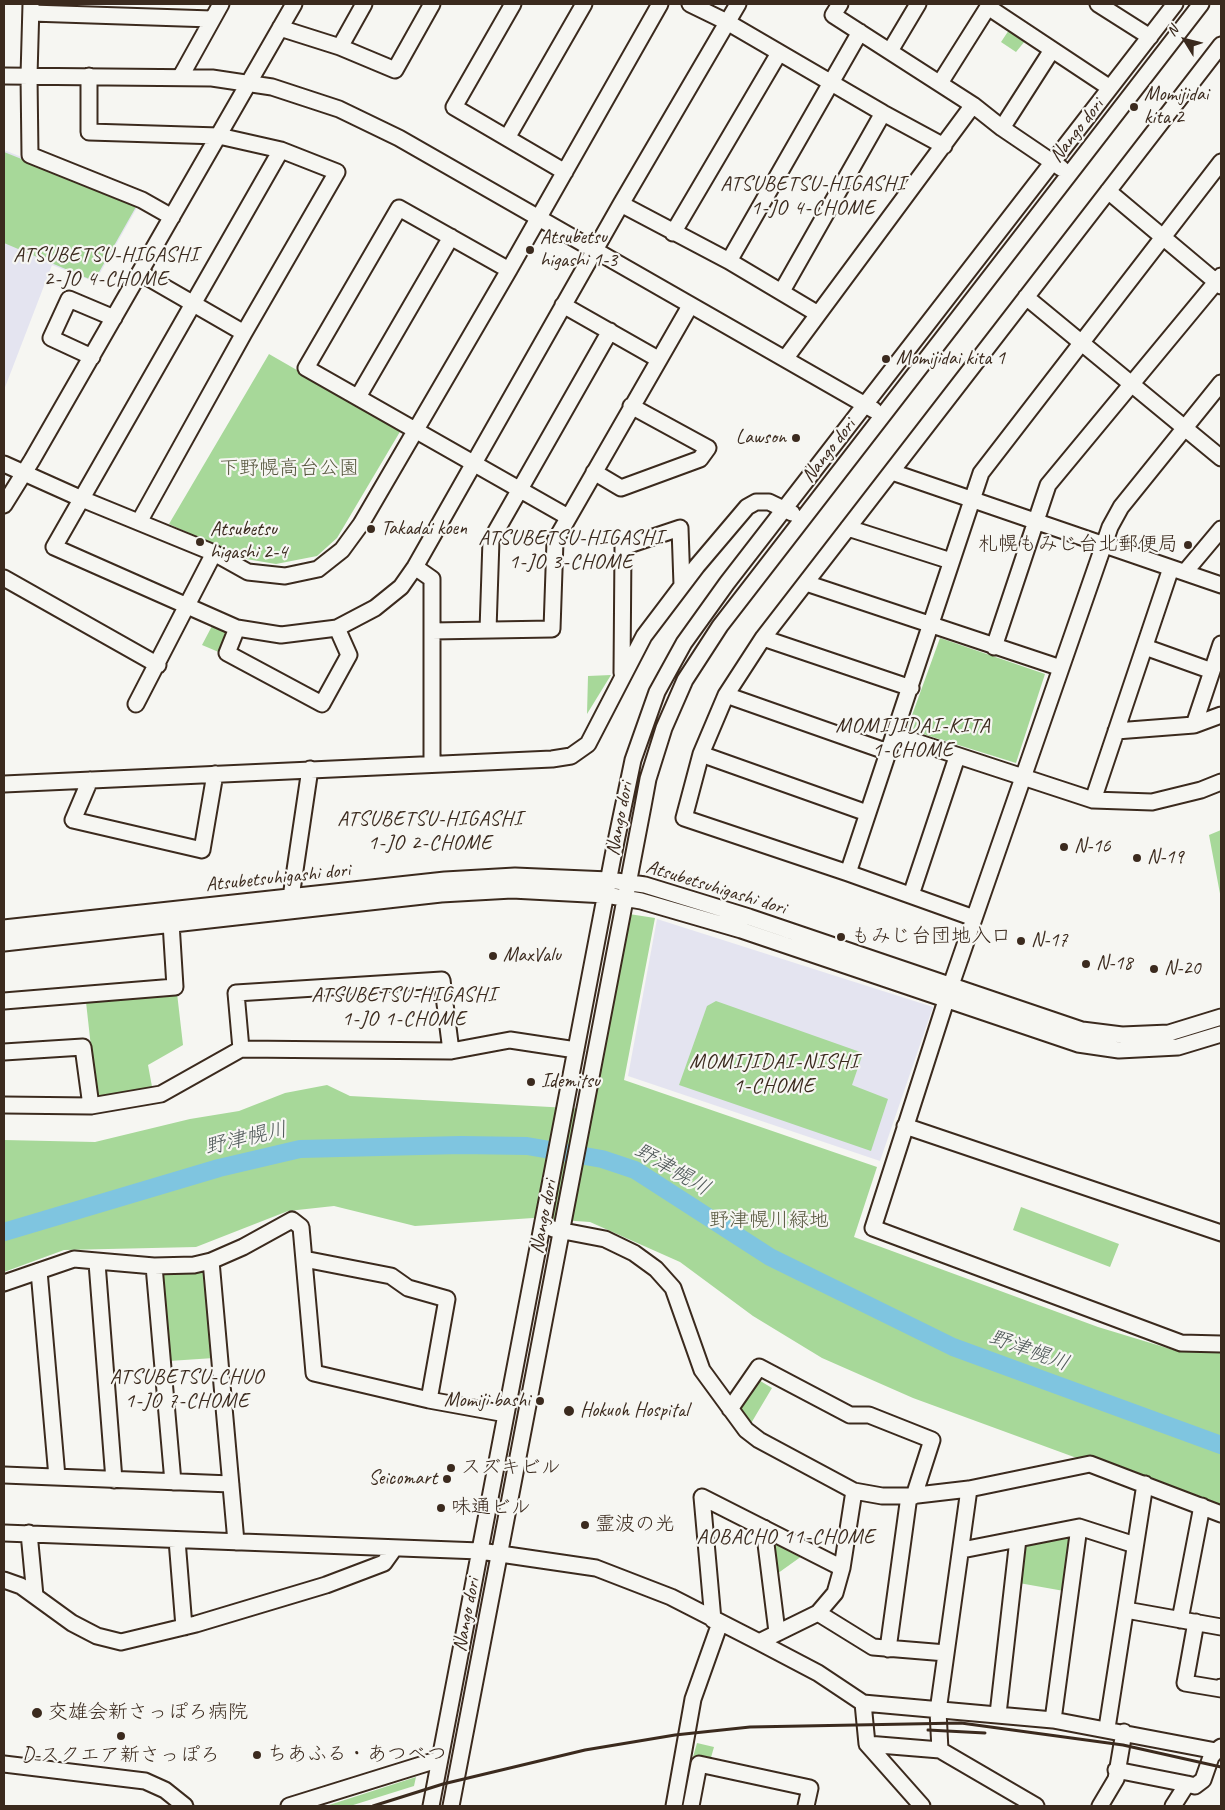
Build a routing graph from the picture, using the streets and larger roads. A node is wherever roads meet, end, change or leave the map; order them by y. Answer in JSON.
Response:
{"nodes":[{"id":1,"x":221,"y":4,"type":"edge"},
{"id":2,"x":294,"y":4,"type":"edge"},
{"id":3,"x":364,"y":4,"type":"edge"},
{"id":4,"x":432,"y":4,"type":"edge"},
{"id":5,"x":513,"y":4,"type":"edge"},
{"id":6,"x":584,"y":4,"type":"edge"},
{"id":7,"x":660,"y":4,"type":"edge"},
{"id":8,"x":690,"y":4,"type":"edge"},
{"id":9,"x":738,"y":4,"type":"edge"},
{"id":10,"x":840,"y":4,"type":"edge"},
{"id":11,"x":918,"y":4,"type":"edge"},
{"id":12,"x":1098,"y":4,"type":"edge"},
{"id":13,"x":1175,"y":4,"type":"edge"},
{"id":14,"x":1201,"y":4,"type":"edge"},
{"id":15,"x":31,"y":8,"type":"edge"},
{"id":16,"x":212,"y":19,"type":"junction"},
{"id":17,"x":728,"y":22,"type":"junction"},
{"id":18,"x":280,"y":28,"type":"junction"},
{"id":19,"x":860,"y":32,"type":"junction"},
{"id":20,"x":1150,"y":37,"type":"junction"},
{"id":21,"x":1221,"y":45,"type":"edge"},
{"id":22,"x":340,"y":47,"type":"junction"},
{"id":23,"x":890,"y":50,"type":"junction"},
{"id":24,"x":1052,"y":50,"type":"junction"},
{"id":25,"x":779,"y":53,"type":"junction"},
{"id":26,"x":4,"y":76,"type":"edge"},
{"id":27,"x":29,"y":76,"type":"junction"},
{"id":28,"x":89,"y":76,"type":"junction"},
{"id":29,"x":181,"y":76,"type":"junction"},
{"id":30,"x":832,"y":82,"type":"junction"},
{"id":31,"x":250,"y":83,"type":"junction"},
{"id":32,"x":940,"y":83,"type":"junction"},
{"id":33,"x":1110,"y":88,"type":"junction"},
{"id":34,"x":973,"y":105,"type":"junction"},
{"id":35,"x":883,"y":114,"type":"junction"},
{"id":36,"x":1002,"y":128,"type":"junction"},
{"id":37,"x":219,"y":136,"type":"junction"},
{"id":38,"x":507,"y":138,"type":"junction"},
{"id":39,"x":944,"y":146,"type":"junction"},
{"id":40,"x":281,"y":150,"type":"junction"},
{"id":41,"x":1053,"y":162,"type":"junction"},
{"id":42,"x":1221,"y":162,"type":"edge"},
{"id":43,"x":565,"y":172,"type":"junction"},
{"id":44,"x":1069,"y":174,"type":"junction"},
{"id":45,"x":1108,"y":191,"type":"junction"},
{"id":46,"x":621,"y":204,"type":"junction"},
{"id":47,"x":172,"y":217,"type":"junction"},
{"id":48,"x":538,"y":218,"type":"junction"},
{"id":49,"x":673,"y":233,"type":"junction"},
{"id":50,"x":451,"y":237,"type":"junction"},
{"id":51,"x":1163,"y":237,"type":"junction"},
{"id":52,"x":594,"y":251,"type":"junction"},
{"id":53,"x":729,"y":261,"type":"junction"},
{"id":54,"x":509,"y":270,"type":"junction"},
{"id":55,"x":140,"y":274,"type":"junction"},
{"id":56,"x":1220,"y":281,"type":"edge"},
{"id":57,"x":782,"y":290,"type":"junction"},
{"id":58,"x":1026,"y":297,"type":"junction"},
{"id":59,"x":193,"y":303,"type":"junction"},
{"id":60,"x":563,"y":305,"type":"junction"},
{"id":61,"x":690,"y":306,"type":"junction"},
{"id":62,"x":818,"y":314,"type":"junction"},
{"id":63,"x":114,"y":318,"type":"junction"},
{"id":64,"x":610,"y":331,"type":"junction"},
{"id":65,"x":244,"y":333,"type":"junction"},
{"id":66,"x":1083,"y":342,"type":"junction"},
{"id":67,"x":92,"y":357,"type":"junction"},
{"id":68,"x":658,"y":359,"type":"junction"},
{"id":69,"x":785,"y":359,"type":"junction"},
{"id":70,"x":1221,"y":383,"type":"edge"},
{"id":71,"x":1132,"y":384,"type":"junction"},
{"id":72,"x":358,"y":397,"type":"junction"},
{"id":73,"x":865,"y":405,"type":"junction"},
{"id":74,"x":631,"y":406,"type":"junction"},
{"id":75,"x":882,"y":415,"type":"junction"},
{"id":76,"x":1184,"y":427,"type":"junction"},
{"id":77,"x":414,"y":429,"type":"junction"},
{"id":78,"x":1221,"y":458,"type":"edge"},
{"id":79,"x":474,"y":463,"type":"junction"},
{"id":80,"x":4,"y":464,"type":"edge"},
{"id":81,"x":25,"y":472,"type":"junction"},
{"id":82,"x":594,"y":472,"type":"junction"},
{"id":83,"x":892,"y":472,"type":"junction"},
{"id":84,"x":520,"y":490,"type":"junction"},
{"id":85,"x":82,"y":499,"type":"junction"},
{"id":86,"x":972,"y":500,"type":"junction"},
{"id":87,"x":4,"y":506,"type":"edge"},
{"id":88,"x":785,"y":508,"type":"junction"},
{"id":89,"x":568,"y":517,"type":"junction"},
{"id":90,"x":801,"y":520,"type":"junction"},
{"id":91,"x":139,"y":522,"type":"junction"},
{"id":92,"x":1036,"y":522,"type":"junction"},
{"id":93,"x":848,"y":528,"type":"junction"},
{"id":94,"x":1221,"y":529,"type":"edge"},
{"id":95,"x":1103,"y":546,"type":"junction"},
{"id":96,"x":214,"y":553,"type":"junction"},
{"id":97,"x":951,"y":561,"type":"junction"},
{"id":98,"x":415,"y":567,"type":"junction"},
{"id":99,"x":1178,"y":570,"type":"junction"},
{"id":100,"x":4,"y":578,"type":"edge"},
{"id":101,"x":806,"y":583,"type":"junction"},
{"id":102,"x":682,"y":585,"type":"junction"},
{"id":103,"x":1221,"y":585,"type":"edge"},
{"id":104,"x":187,"y":606,"type":"junction"},
{"id":105,"x":930,"y":626,"type":"junction"},
{"id":106,"x":237,"y":628,"type":"junction"},
{"id":107,"x":337,"y":628,"type":"junction"},
{"id":108,"x":488,"y":630,"type":"junction"},
{"id":109,"x":432,"y":631,"type":"junction"},
{"id":110,"x":763,"y":638,"type":"junction"},
{"id":111,"x":1221,"y":644,"type":"edge"},
{"id":112,"x":994,"y":647,"type":"junction"},
{"id":113,"x":1145,"y":647,"type":"junction"},
{"id":114,"x":158,"y":665,"type":"junction"},
{"id":115,"x":1061,"y":668,"type":"junction"},
{"id":116,"x":1212,"y":671,"type":"junction"},
{"id":117,"x":622,"y":677,"type":"junction"},
{"id":118,"x":911,"y":688,"type":"junction"},
{"id":119,"x":726,"y":695,"type":"junction"},
{"id":120,"x":136,"y":704,"type":"dead end"},
{"id":121,"x":1221,"y":715,"type":"edge"},
{"id":122,"x":1194,"y":725,"type":"junction"},
{"id":123,"x":1116,"y":731,"type":"junction"},
{"id":124,"x":895,"y":735,"type":"junction"},
{"id":125,"x":888,"y":752,"type":"junction"},
{"id":126,"x":701,"y":754,"type":"junction"},
{"id":127,"x":957,"y":757,"type":"junction"},
{"id":128,"x":432,"y":764,"type":"junction"},
{"id":129,"x":310,"y":769,"type":"junction"},
{"id":130,"x":215,"y":774,"type":"junction"},
{"id":131,"x":1023,"y":778,"type":"junction"},
{"id":132,"x":90,"y":780,"type":"junction"},
{"id":133,"x":1221,"y":782,"type":"edge"},
{"id":134,"x":4,"y":784,"type":"edge"},
{"id":135,"x":1093,"y":800,"type":"junction"},
{"id":136,"x":867,"y":813,"type":"junction"},
{"id":137,"x":848,"y":873,"type":"junction"},
{"id":138,"x":609,"y":880,"type":"junction"},
{"id":139,"x":628,"y":882,"type":"junction"},
{"id":140,"x":606,"y":895,"type":"junction"},
{"id":141,"x":911,"y":895,"type":"junction"},
{"id":142,"x":291,"y":897,"type":"junction"},
{"id":143,"x":625,"y":898,"type":"junction"},
{"id":144,"x":974,"y":918,"type":"junction"},
{"id":145,"x":171,"y":923,"type":"junction"},
{"id":146,"x":4,"y":928,"type":"edge"},
{"id":147,"x":4,"y":943,"type":"edge"},
{"id":148,"x":951,"y":985,"type":"junction"},
{"id":149,"x":946,"y":1000,"type":"junction"},
{"id":150,"x":4,"y":1002,"type":"edge"},
{"id":151,"x":1221,"y":1017,"type":"edge"},
{"id":152,"x":1221,"y":1034,"type":"edge"},
{"id":153,"x":241,"y":1049,"type":"junction"},
{"id":154,"x":451,"y":1050,"type":"junction"},
{"id":155,"x":576,"y":1050,"type":"junction"},
{"id":156,"x":4,"y":1052,"type":"edge"},
{"id":157,"x":4,"y":1105,"type":"edge"},
{"id":158,"x":91,"y":1106,"type":"junction"},
{"id":159,"x":905,"y":1126,"type":"junction"},
{"id":160,"x":542,"y":1228,"type":"junction"},
{"id":161,"x":562,"y":1231,"type":"junction"},
{"id":162,"x":1221,"y":1233,"type":"edge"},
{"id":163,"x":304,"y":1259,"type":"junction"},
{"id":164,"x":211,"y":1261,"type":"junction"},
{"id":165,"x":96,"y":1262,"type":"junction"},
{"id":166,"x":154,"y":1266,"type":"junction"},
{"id":167,"x":39,"y":1271,"type":"junction"},
{"id":168,"x":4,"y":1283,"type":"edge"},
{"id":169,"x":1221,"y":1344,"type":"edge"},
{"id":170,"x":429,"y":1400,"type":"junction"},
{"id":171,"x":730,"y":1409,"type":"junction"},
{"id":172,"x":506,"y":1414,"type":"junction"},
{"id":173,"x":4,"y":1475,"type":"edge"},
{"id":174,"x":57,"y":1477,"type":"junction"},
{"id":175,"x":114,"y":1480,"type":"junction"},
{"id":176,"x":173,"y":1482,"type":"junction"},
{"id":177,"x":230,"y":1484,"type":"junction"},
{"id":178,"x":1145,"y":1484,"type":"junction"},
{"id":179,"x":969,"y":1489,"type":"junction"},
{"id":180,"x":854,"y":1491,"type":"junction"},
{"id":181,"x":912,"y":1496,"type":"junction"},
{"id":182,"x":1202,"y":1506,"type":"junction"},
{"id":183,"x":1221,"y":1514,"type":"edge"},
{"id":184,"x":1079,"y":1527,"type":"junction"},
{"id":185,"x":764,"y":1528,"type":"junction"},
{"id":186,"x":4,"y":1533,"type":"edge"},
{"id":187,"x":30,"y":1534,"type":"junction"},
{"id":188,"x":1018,"y":1539,"type":"junction"},
{"id":189,"x":178,"y":1540,"type":"junction"},
{"id":190,"x":236,"y":1542,"type":"junction"},
{"id":191,"x":1135,"y":1545,"type":"junction"},
{"id":192,"x":394,"y":1549,"type":"junction"},
{"id":193,"x":962,"y":1550,"type":"junction"},
{"id":194,"x":480,"y":1551,"type":"junction"},
{"id":195,"x":498,"y":1553,"type":"junction"},
{"id":196,"x":842,"y":1568,"type":"junction"},
{"id":197,"x":4,"y":1580,"type":"edge"},
{"id":198,"x":35,"y":1596,"type":"junction"},
{"id":199,"x":1126,"y":1610,"type":"junction"},
{"id":200,"x":818,"y":1613,"type":"junction"},
{"id":201,"x":1180,"y":1620,"type":"junction"},
{"id":202,"x":716,"y":1622,"type":"junction"},
{"id":203,"x":1196,"y":1622,"type":"junction"},
{"id":204,"x":184,"y":1627,"type":"junction"},
{"id":205,"x":1221,"y":1627,"type":"edge"},
{"id":206,"x":777,"y":1632,"type":"junction"},
{"id":207,"x":759,"y":1642,"type":"junction"},
{"id":208,"x":888,"y":1649,"type":"junction"},
{"id":209,"x":946,"y":1653,"type":"junction"},
{"id":210,"x":1221,"y":1687,"type":"edge"},
{"id":211,"x":863,"y":1703,"type":"junction"},
{"id":212,"x":938,"y":1711,"type":"junction"},
{"id":213,"x":998,"y":1714,"type":"junction"},
{"id":214,"x":1053,"y":1720,"type":"junction"},
{"id":215,"x":1107,"y":1728,"type":"junction"},
{"id":216,"x":1124,"y":1732,"type":"junction"},
{"id":217,"x":867,"y":1744,"type":"junction"},
{"id":218,"x":1219,"y":1749,"type":"edge"},
{"id":219,"x":940,"y":1750,"type":"junction"},
{"id":220,"x":440,"y":1759,"type":"junction"},
{"id":221,"x":4,"y":1764,"type":"edge"},
{"id":222,"x":1116,"y":1770,"type":"junction"},
{"id":223,"x":1188,"y":1784,"type":"junction"},
{"id":224,"x":675,"y":1800,"type":"edge"},
{"id":225,"x":692,"y":1800,"type":"edge"},
{"id":226,"x":1012,"y":1800,"type":"edge"},
{"id":227,"x":185,"y":1806,"type":"edge"},
{"id":228,"x":289,"y":1806,"type":"edge"},
{"id":229,"x":431,"y":1806,"type":"edge"},
{"id":230,"x":451,"y":1806,"type":"edge"},
{"id":231,"x":806,"y":1806,"type":"edge"},
{"id":232,"x":922,"y":1806,"type":"edge"},
{"id":233,"x":1036,"y":1806,"type":"edge"},
{"id":234,"x":1100,"y":1806,"type":"edge"},
{"id":235,"x":1173,"y":1806,"type":"edge"}],
"edges":[{"from":1,"to":16,"type":"street"},
{"from":2,"to":18,"type":"street"},
{"from":3,"to":22,"type":"street"},
{"from":4,"to":22,"type":"street"},
{"from":5,"to":38,"type":"street"},
{"from":6,"to":38,"type":"street"},
{"from":7,"to":43,"type":"street"},
{"from":8,"to":17,"type":"street"},
{"from":9,"to":17,"type":"street"},
{"from":10,"to":19,"type":"street"},
{"from":11,"to":23,"type":"street"},
{"from":12,"to":20,"type":"street"},
{"from":13,"to":20,"type":"street","name":"Nango dori"},
{"from":14,"to":44,"type":"street","name":"Nango dori"},
{"from":15,"to":16,"type":"street"},
{"from":15,"to":27,"type":"street"},
{"from":16,"to":29,"type":"street"},
{"from":17,"to":25,"type":"street"},
{"from":17,"to":46,"type":"street"},
{"from":18,"to":22,"type":"street"},
{"from":18,"to":31,"type":"street"},
{"from":19,"to":23,"type":"street"},
{"from":19,"to":30,"type":"street"},
{"from":20,"to":33,"type":"street","name":"Nango dori"},
{"from":21,"to":45,"type":"street"},
{"from":23,"to":32,"type":"street"},
{"from":24,"to":32,"type":"street"},
{"from":24,"to":33,"type":"street"},
{"from":24,"to":36,"type":"street"},
{"from":25,"to":30,"type":"street"},
{"from":25,"to":49,"type":"street"},
{"from":26,"to":27,"type":"street"},
{"from":27,"to":28,"type":"street"},
{"from":27,"to":47,"type":"street"},
{"from":28,"to":29,"type":"street"},
{"from":28,"to":37,"type":"street"},
{"from":29,"to":31,"type":"street"},
{"from":30,"to":35,"type":"street"},
{"from":30,"to":53,"type":"street"},
{"from":31,"to":37,"type":"street"},
{"from":31,"to":48,"type":"street"},
{"from":32,"to":34,"type":"street"},
{"from":33,"to":41,"type":"street","name":"Nango dori"},
{"from":34,"to":36,"type":"street"},
{"from":34,"to":39,"type":"street"},
{"from":35,"to":39,"type":"street"},
{"from":35,"to":57,"type":"street"},
{"from":36,"to":41,"type":"street"},
{"from":37,"to":40,"type":"street"},
{"from":37,"to":47,"type":"street"},
{"from":38,"to":43,"type":"street"},
{"from":39,"to":62,"type":"street"},
{"from":40,"to":59,"type":"street"},
{"from":40,"to":65,"type":"street"},
{"from":41,"to":44,"type":"street"},
{"from":41,"to":73,"type":"street","name":"Nango dori"},
{"from":42,"to":51,"type":"street"},
{"from":43,"to":48,"type":"street"},
{"from":44,"to":75,"type":"street","name":"Nango dori"},
{"from":45,"to":51,"type":"street"},
{"from":45,"to":58,"type":"street"},
{"from":46,"to":49,"type":"street"},
{"from":46,"to":52,"type":"street"},
{"from":47,"to":55,"type":"street"},
{"from":48,"to":52,"type":"street"},
{"from":48,"to":54,"type":"street"},
{"from":49,"to":53,"type":"street"},
{"from":50,"to":54,"type":"street"},
{"from":50,"to":72,"type":"street"},
{"from":50,"to":72,"type":"street"},
{"from":51,"to":56,"type":"street"},
{"from":51,"to":66,"type":"street"},
{"from":52,"to":60,"type":"street"},
{"from":52,"to":61,"type":"street"},
{"from":53,"to":57,"type":"street"},
{"from":54,"to":77,"type":"street"},
{"from":55,"to":59,"type":"street"},
{"from":55,"to":63,"type":"street"},
{"from":56,"to":71,"type":"street"},
{"from":57,"to":62,"type":"street"},
{"from":58,"to":66,"type":"street"},
{"from":58,"to":83,"type":"street"},
{"from":59,"to":65,"type":"street"},
{"from":59,"to":85,"type":"street"},
{"from":60,"to":64,"type":"street"},
{"from":60,"to":79,"type":"street"},
{"from":61,"to":68,"type":"street"},
{"from":61,"to":69,"type":"street"},
{"from":62,"to":69,"type":"street"},
{"from":63,"to":67,"type":"street"},
{"from":63,"to":67,"type":"street"},
{"from":64,"to":68,"type":"street"},
{"from":64,"to":84,"type":"street"},
{"from":65,"to":91,"type":"street"},
{"from":66,"to":71,"type":"street"},
{"from":66,"to":86,"type":"street"},
{"from":67,"to":81,"type":"street"},
{"from":68,"to":74,"type":"street"},
{"from":69,"to":73,"type":"street"},
{"from":70,"to":76,"type":"street"},
{"from":71,"to":76,"type":"street"},
{"from":71,"to":92,"type":"street"},
{"from":72,"to":77,"type":"street"},
{"from":73,"to":75,"type":"street"},
{"from":73,"to":88,"type":"street","name":"Nango dori"},
{"from":74,"to":82,"type":"street"},
{"from":74,"to":82,"type":"street"},
{"from":75,"to":90,"type":"street","name":"Nango dori"},
{"from":76,"to":78,"type":"street"},
{"from":76,"to":95,"type":"street"},
{"from":77,"to":79,"type":"street"},
{"from":77,"to":96,"type":"street"},
{"from":79,"to":84,"type":"street"},
{"from":79,"to":98,"type":"street"},
{"from":80,"to":81,"type":"street"},
{"from":81,"to":85,"type":"street"},
{"from":81,"to":87,"type":"street"},
{"from":82,"to":89,"type":"street"},
{"from":83,"to":86,"type":"street"},
{"from":83,"to":93,"type":"street"},
{"from":84,"to":89,"type":"street"},
{"from":84,"to":108,"type":"street"},
{"from":85,"to":91,"type":"street"},
{"from":85,"to":104,"type":"street"},
{"from":86,"to":92,"type":"street"},
{"from":86,"to":97,"type":"street"},
{"from":88,"to":90,"type":"street"},
{"from":88,"to":102,"type":"street"},
{"from":88,"to":138,"type":"street","name":"Nango dori"},
{"from":89,"to":108,"type":"street"},
{"from":90,"to":139,"type":"street","name":"Nango dori"},
{"from":91,"to":96,"type":"street"},
{"from":92,"to":95,"type":"street"},
{"from":92,"to":112,"type":"street"},
{"from":93,"to":97,"type":"street"},
{"from":93,"to":101,"type":"street"},
{"from":94,"to":99,"type":"street"},
{"from":95,"to":99,"type":"street"},
{"from":95,"to":115,"type":"street"},
{"from":96,"to":104,"type":"street"},
{"from":97,"to":105,"type":"street"},
{"from":98,"to":107,"type":"street"},
{"from":98,"to":109,"type":"street"},
{"from":99,"to":103,"type":"street"},
{"from":99,"to":113,"type":"street"},
{"from":100,"to":114,"type":"street"},
{"from":101,"to":105,"type":"street"},
{"from":101,"to":110,"type":"street"},
{"from":102,"to":117,"type":"street"},
{"from":102,"to":117,"type":"street"},
{"from":104,"to":106,"type":"street"},
{"from":104,"to":114,"type":"street"},
{"from":105,"to":112,"type":"street"},
{"from":105,"to":118,"type":"street"},
{"from":106,"to":107,"type":"street"},
{"from":106,"to":107,"type":"street"},
{"from":108,"to":109,"type":"street"},
{"from":109,"to":128,"type":"street"},
{"from":110,"to":118,"type":"street"},
{"from":110,"to":119,"type":"street"},
{"from":111,"to":116,"type":"street"},
{"from":112,"to":115,"type":"street"},
{"from":113,"to":116,"type":"street"},
{"from":113,"to":123,"type":"street"},
{"from":114,"to":120,"type":"street"},
{"from":115,"to":131,"type":"street"},
{"from":116,"to":122,"type":"street"},
{"from":117,"to":128,"type":"street"},
{"from":118,"to":124,"type":"street"},
{"from":119,"to":125,"type":"street"},
{"from":119,"to":126,"type":"street"},
{"from":121,"to":122,"type":"street"},
{"from":122,"to":123,"type":"street"},
{"from":123,"to":135,"type":"street"},
{"from":124,"to":125,"type":"street"},
{"from":124,"to":127,"type":"street"},
{"from":125,"to":136,"type":"street"},
{"from":126,"to":136,"type":"street"},
{"from":126,"to":137,"type":"street"},
{"from":127,"to":131,"type":"street"},
{"from":127,"to":141,"type":"street"},
{"from":128,"to":129,"type":"street"},
{"from":129,"to":130,"type":"street"},
{"from":129,"to":142,"type":"street"},
{"from":130,"to":132,"type":"street"},
{"from":130,"to":132,"type":"street"},
{"from":131,"to":135,"type":"street"},
{"from":131,"to":144,"type":"street"},
{"from":132,"to":134,"type":"street"},
{"from":133,"to":135,"type":"street"},
{"from":136,"to":137,"type":"street"},
{"from":137,"to":141,"type":"street"},
{"from":138,"to":139,"type":"street","name":"Atsubetsuhigashi dori"},
{"from":138,"to":140,"type":"street","name":"Nango dori"},
{"from":138,"to":142,"type":"street","name":"Atsubetsuhigashi dori"},
{"from":139,"to":143,"type":"street","name":"Nango dori"},
{"from":139,"to":148,"type":"street","name":"Atsubetsuhigashi dori"},
{"from":140,"to":143,"type":"street","name":"Atsubetsuhigashi dori"},
{"from":140,"to":145,"type":"street","name":"Atsubetsuhigashi dori"},
{"from":140,"to":155,"type":"street","name":"Nango dori"},
{"from":141,"to":144,"type":"street"},
{"from":142,"to":146,"type":"street","name":"Atsubetsuhigashi dori"},
{"from":143,"to":149,"type":"street","name":"Atsubetsuhigashi dori"},
{"from":143,"to":161,"type":"street","name":"Nango dori"},
{"from":144,"to":148,"type":"street"},
{"from":145,"to":147,"type":"street","name":"Atsubetsuhigashi dori"},
{"from":145,"to":150,"type":"street"},
{"from":148,"to":149,"type":"street"},
{"from":148,"to":151,"type":"street","name":"Atsubetsuhigashi dori"},
{"from":149,"to":152,"type":"street","name":"Atsubetsuhigashi dori"},
{"from":149,"to":159,"type":"street"},
{"from":153,"to":154,"type":"street"},
{"from":153,"to":154,"type":"street"},
{"from":153,"to":158,"type":"street"},
{"from":154,"to":155,"type":"street"},
{"from":155,"to":160,"type":"street","name":"Nango dori"},
{"from":156,"to":158,"type":"street"},
{"from":157,"to":158,"type":"street"},
{"from":159,"to":162,"type":"street"},
{"from":159,"to":169,"type":"street"},
{"from":160,"to":161,"type":"street"},
{"from":160,"to":172,"type":"street","name":"Nango dori"},
{"from":161,"to":171,"type":"street"},
{"from":161,"to":195,"type":"street","name":"Nango dori"},
{"from":163,"to":164,"type":"street"},
{"from":163,"to":170,"type":"street"},
{"from":163,"to":170,"type":"street"},
{"from":164,"to":166,"type":"street"},
{"from":164,"to":177,"type":"street"},
{"from":165,"to":166,"type":"street"},
{"from":165,"to":167,"type":"street"},
{"from":165,"to":175,"type":"street"},
{"from":166,"to":176,"type":"street"},
{"from":167,"to":168,"type":"street"},
{"from":167,"to":174,"type":"street"},
{"from":170,"to":172,"type":"street"},
{"from":171,"to":180,"type":"street"},
{"from":171,"to":181,"type":"street"},
{"from":172,"to":194,"type":"street","name":"Nango dori"},
{"from":173,"to":174,"type":"street"},
{"from":174,"to":175,"type":"street"},
{"from":175,"to":176,"type":"street"},
{"from":176,"to":177,"type":"street"},
{"from":177,"to":190,"type":"street"},
{"from":178,"to":179,"type":"street"},
{"from":178,"to":182,"type":"street"},
{"from":178,"to":191,"type":"street"},
{"from":179,"to":181,"type":"street"},
{"from":179,"to":193,"type":"street"},
{"from":180,"to":181,"type":"street"},
{"from":180,"to":196,"type":"street"},
{"from":181,"to":208,"type":"street"},
{"from":182,"to":183,"type":"street"},
{"from":182,"to":201,"type":"street"},
{"from":184,"to":188,"type":"street"},
{"from":184,"to":191,"type":"street"},
{"from":184,"to":214,"type":"street"},
{"from":185,"to":196,"type":"street"},
{"from":185,"to":202,"type":"street"},
{"from":185,"to":206,"type":"street"},
{"from":186,"to":187,"type":"street"},
{"from":187,"to":189,"type":"street"},
{"from":187,"to":198,"type":"street"},
{"from":188,"to":193,"type":"street"},
{"from":188,"to":213,"type":"street"},
{"from":189,"to":190,"type":"street"},
{"from":189,"to":204,"type":"street"},
{"from":190,"to":192,"type":"street"},
{"from":191,"to":199,"type":"street"},
{"from":192,"to":194,"type":"street"},
{"from":192,"to":204,"type":"street"},
{"from":193,"to":209,"type":"street"},
{"from":194,"to":195,"type":"street"},
{"from":194,"to":220,"type":"street","name":"Nango dori"},
{"from":195,"to":202,"type":"street"},
{"from":195,"to":230,"type":"street","name":"Nango dori"},
{"from":196,"to":200,"type":"street"},
{"from":197,"to":198,"type":"street"},
{"from":198,"to":204,"type":"street"},
{"from":199,"to":201,"type":"street"},
{"from":199,"to":215,"type":"street"},
{"from":200,"to":206,"type":"street"},
{"from":200,"to":208,"type":"street"},
{"from":201,"to":203,"type":"street"},
{"from":202,"to":207,"type":"street"},
{"from":202,"to":224,"type":"street"},
{"from":203,"to":205,"type":"street"},
{"from":203,"to":210,"type":"street"},
{"from":206,"to":207,"type":"street"},
{"from":207,"to":211,"type":"street"},
{"from":208,"to":209,"type":"street"},
{"from":209,"to":212,"type":"street"},
{"from":211,"to":212,"type":"street"},
{"from":211,"to":217,"type":"street"},
{"from":212,"to":213,"type":"street"},
{"from":212,"to":219,"type":"street"},
{"from":213,"to":214,"type":"street"},
{"from":214,"to":215,"type":"street"},
{"from":215,"to":216,"type":"street"},
{"from":216,"to":218,"type":"street"},
{"from":216,"to":222,"type":"street"},
{"from":217,"to":219,"type":"street"},
{"from":217,"to":232,"type":"street"},
{"from":218,"to":223,"type":"street"},
{"from":219,"to":226,"type":"street"},
{"from":220,"to":228,"type":"street"},
{"from":220,"to":229,"type":"street","name":"Nango dori"},
{"from":221,"to":227,"type":"street"},
{"from":222,"to":223,"type":"street"},
{"from":222,"to":234,"type":"street"},
{"from":223,"to":235,"type":"street"},
{"from":224,"to":225,"type":"street"},
{"from":225,"to":231,"type":"street"},
{"from":226,"to":233,"type":"street"}]}
